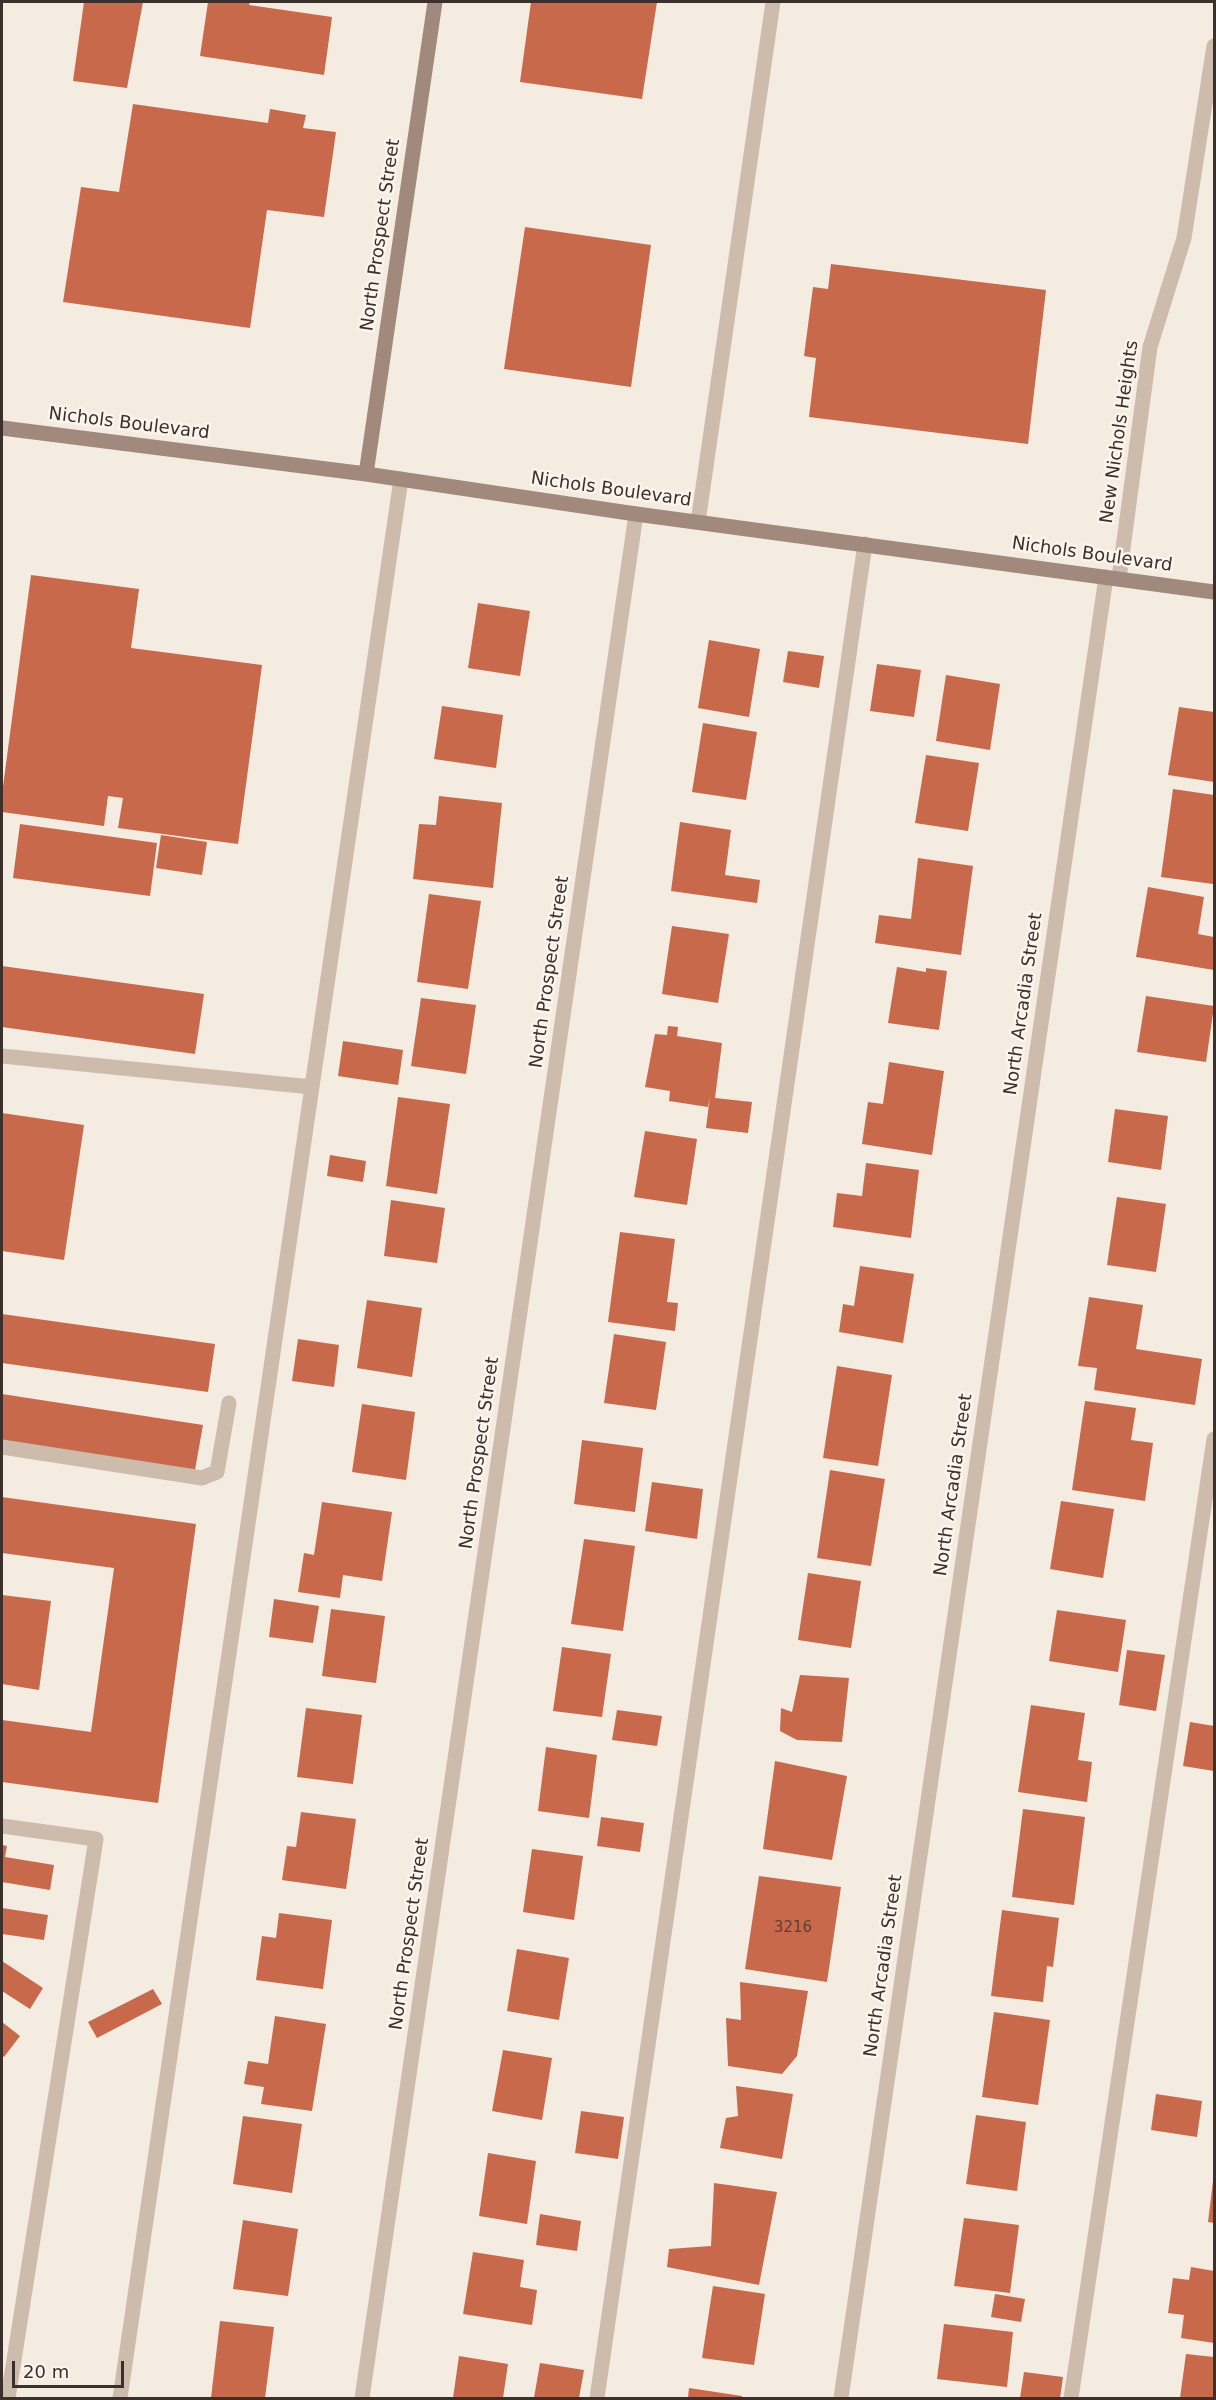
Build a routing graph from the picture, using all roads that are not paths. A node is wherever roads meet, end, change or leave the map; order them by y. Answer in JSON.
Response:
{"nodes":[{"id":1,"x":435,"y":2,"type":"edge"},
{"id":2,"x":773,"y":2,"type":"edge"},
{"id":3,"x":1215,"y":46,"type":"edge"},
{"id":4,"x":2,"y":428,"type":"edge"},
{"id":5,"x":366,"y":474,"type":"junction"},
{"id":6,"x":401,"y":479,"type":"junction"},
{"id":7,"x":636,"y":514,"type":"junction"},
{"id":8,"x":698,"y":522,"type":"junction"},
{"id":9,"x":865,"y":544,"type":"junction"},
{"id":10,"x":1113,"y":577,"type":"junction"},
{"id":11,"x":1215,"y":592,"type":"edge"},
{"id":12,"x":2,"y":1056,"type":"edge"},
{"id":13,"x":312,"y":1087,"type":"junction"},
{"id":14,"x":229,"y":1403,"type":"dead end"},
{"id":15,"x":1215,"y":1439,"type":"edge"},
{"id":16,"x":2,"y":1447,"type":"edge"},
{"id":17,"x":2,"y":1826,"type":"edge"},
{"id":18,"x":8,"y":2398,"type":"edge"},
{"id":19,"x":120,"y":2398,"type":"edge"},
{"id":20,"x":362,"y":2398,"type":"edge"},
{"id":21,"x":597,"y":2398,"type":"edge"},
{"id":22,"x":841,"y":2398,"type":"edge"},
{"id":23,"x":1071,"y":2398,"type":"edge"}],
"edges":[{"from":1,"to":5,"type":"street","name":"North Prospect Street"},
{"from":2,"to":8,"type":"street"},
{"from":3,"to":10,"type":"street","name":"New Nichols Heights"},
{"from":4,"to":5,"type":"street","name":"Nichols Boulevard"},
{"from":5,"to":6,"type":"street","name":"Nichols Boulevard"},
{"from":6,"to":7,"type":"street","name":"Nichols Boulevard"},
{"from":6,"to":13,"type":"street"},
{"from":7,"to":8,"type":"street","name":"Nichols Boulevard"},
{"from":7,"to":20,"type":"street","name":"North Prospect Street"},
{"from":8,"to":9,"type":"street","name":"Nichols Boulevard"},
{"from":9,"to":10,"type":"street","name":"Nichols Boulevard"},
{"from":9,"to":21,"type":"street"},
{"from":10,"to":11,"type":"street","name":"Nichols Boulevard"},
{"from":10,"to":22,"type":"street","name":"North Arcadia Street"},
{"from":12,"to":13,"type":"street"},
{"from":13,"to":19,"type":"street"},
{"from":14,"to":16,"type":"street"},
{"from":15,"to":23,"type":"street"},
{"from":17,"to":18,"type":"street"}]}
